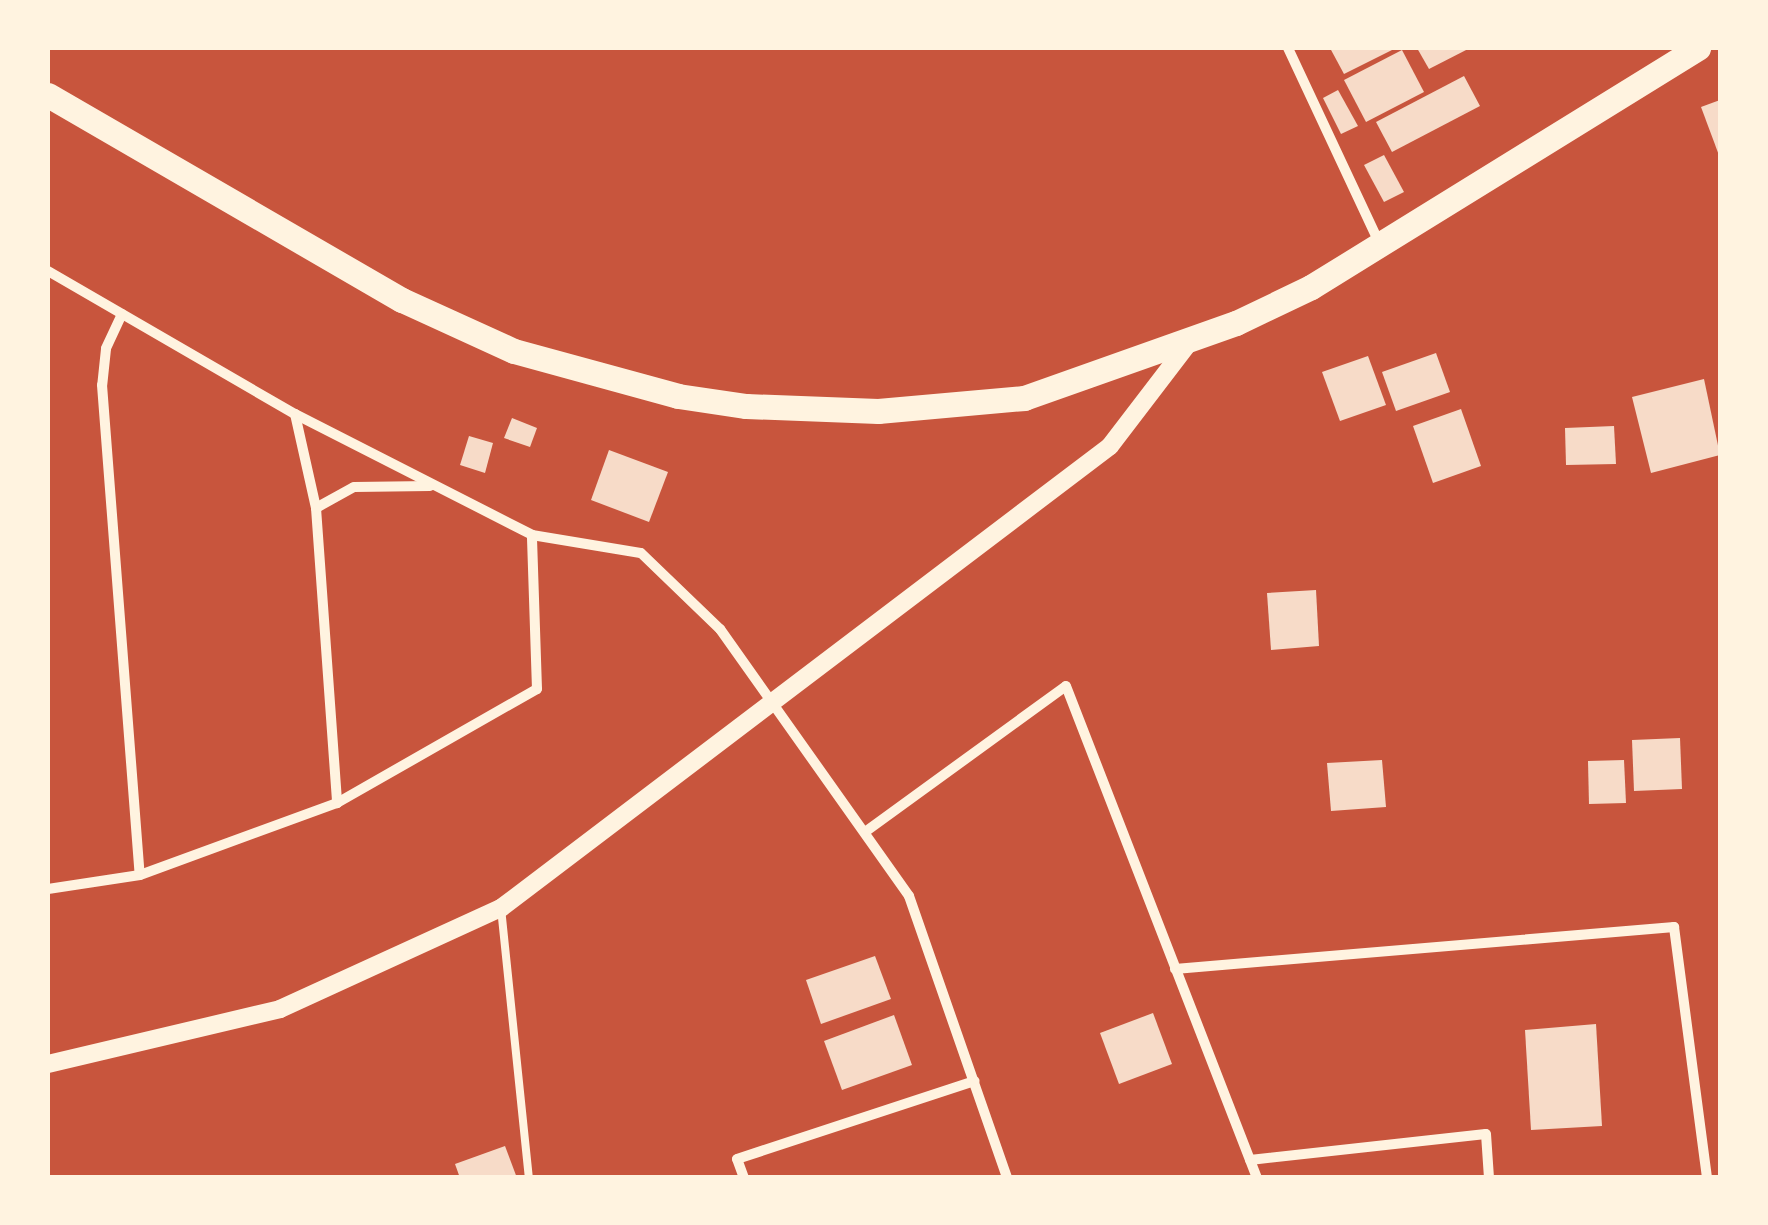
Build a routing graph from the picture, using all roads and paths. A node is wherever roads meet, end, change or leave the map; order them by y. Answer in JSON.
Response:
{"nodes":[{"id":1,"x":1288,"y":48,"type":"edge"},
{"id":2,"x":1698,"y":48,"type":"edge"},
{"id":3,"x":48,"y":96,"type":"edge"},
{"id":4,"x":1380,"y":245,"type":"junction"},
{"id":5,"x":48,"y":271,"type":"edge"},
{"id":6,"x":122,"y":314,"type":"junction"},
{"id":7,"x":1193,"y":339,"type":"junction"},
{"id":8,"x":296,"y":414,"type":"junction"},
{"id":9,"x":437,"y":486,"type":"junction"},
{"id":10,"x":316,"y":508,"type":"junction"},
{"id":11,"x":532,"y":535,"type":"junction"},
{"id":12,"x":776,"y":704,"type":"junction"},
{"id":13,"x":338,"y":803,"type":"junction"},
{"id":14,"x":865,"y":832,"type":"junction"},
{"id":15,"x":140,"y":874,"type":"junction"},
{"id":16,"x":48,"y":889,"type":"edge"},
{"id":17,"x":501,"y":908,"type":"junction"},
{"id":18,"x":1176,"y":969,"type":"junction"},
{"id":19,"x":48,"y":1064,"type":"edge"},
{"id":20,"x":974,"y":1081,"type":"junction"},
{"id":21,"x":1250,"y":1160,"type":"junction"},
{"id":22,"x":528,"y":1178,"type":"edge"},
{"id":23,"x":744,"y":1178,"type":"edge"},
{"id":24,"x":1007,"y":1178,"type":"edge"},
{"id":25,"x":1256,"y":1178,"type":"edge"},
{"id":26,"x":1489,"y":1178,"type":"edge"},
{"id":27,"x":1707,"y":1178,"type":"edge"}],
"edges":[{"from":1,"to":4,"type":"street"},
{"from":2,"to":4,"type":"main road"},
{"from":3,"to":7,"type":"main road"},
{"from":4,"to":7,"type":"main road"},
{"from":5,"to":6,"type":"street"},
{"from":6,"to":8,"type":"street"},
{"from":6,"to":15,"type":"street"},
{"from":7,"to":12,"type":"street"},
{"from":8,"to":9,"type":"street"},
{"from":8,"to":10,"type":"street"},
{"from":9,"to":10,"type":"street"},
{"from":9,"to":11,"type":"street"},
{"from":10,"to":13,"type":"street"},
{"from":11,"to":12,"type":"street"},
{"from":11,"to":13,"type":"street"},
{"from":12,"to":14,"type":"street"},
{"from":12,"to":17,"type":"street"},
{"from":13,"to":15,"type":"street"},
{"from":14,"to":18,"type":"street"},
{"from":14,"to":20,"type":"street"},
{"from":15,"to":16,"type":"street"},
{"from":17,"to":19,"type":"street"},
{"from":17,"to":22,"type":"lane"},
{"from":18,"to":21,"type":"street"},
{"from":18,"to":27,"type":"street"},
{"from":20,"to":23,"type":"street"},
{"from":20,"to":24,"type":"street"},
{"from":21,"to":25,"type":"street"},
{"from":21,"to":26,"type":"street"}]}
